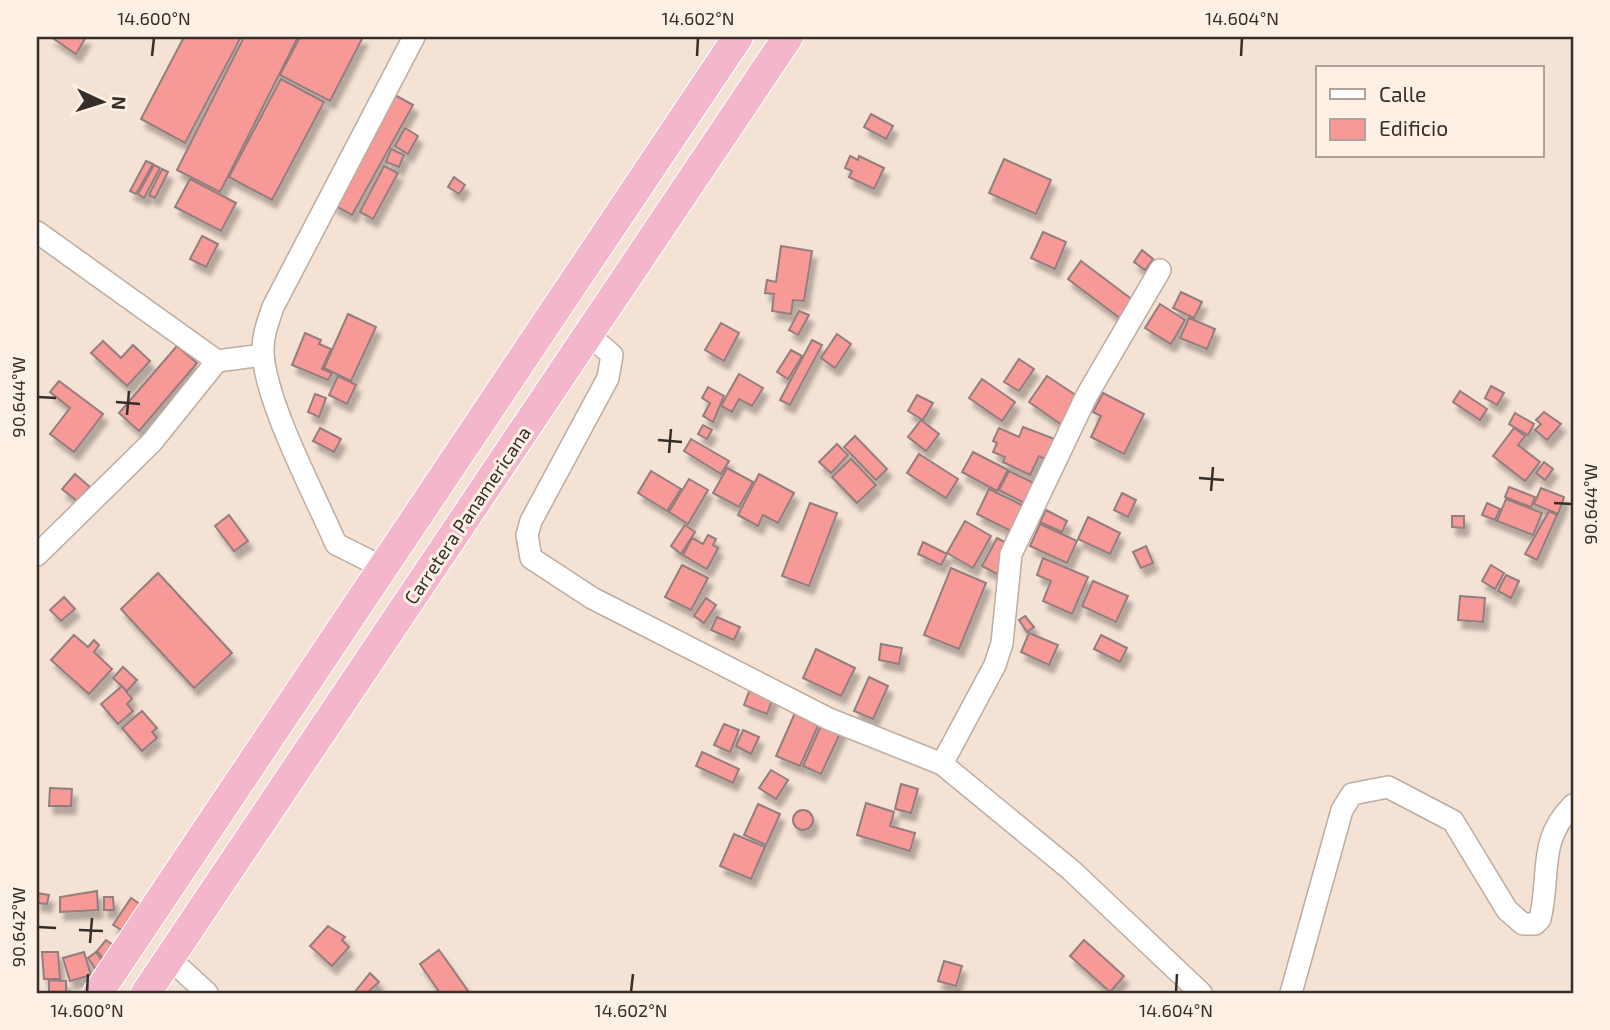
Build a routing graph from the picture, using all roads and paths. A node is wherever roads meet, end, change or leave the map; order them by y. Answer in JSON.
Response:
{"nodes":[{"id":1,"x":414,"y":37,"type":"edge"},
{"id":2,"x":738,"y":37,"type":"edge"},
{"id":3,"x":788,"y":37,"type":"edge"},
{"id":4,"x":658,"y":156,"type":"junction"},
{"id":5,"x":37,"y":232,"type":"edge"},
{"id":6,"x":1160,"y":270,"type":"dead end"},
{"id":7,"x":590,"y":336,"type":"junction"},
{"id":8,"x":529,"y":348,"type":"junction"},
{"id":9,"x":263,"y":355,"type":"junction"},
{"id":10,"x":216,"y":361,"type":"junction"},
{"id":11,"x":495,"y":473,"type":"junction"},
{"id":12,"x":37,"y":555,"type":"edge"},
{"id":13,"x":382,"y":567,"type":"junction"},
{"id":14,"x":942,"y":764,"type":"junction"},
{"id":15,"x":1573,"y":804,"type":"edge"},
{"id":16,"x":169,"y":958,"type":"junction"},
{"id":17,"x":98,"y":993,"type":"edge"},
{"id":18,"x":146,"y":993,"type":"edge"},
{"id":19,"x":207,"y":993,"type":"edge"},
{"id":20,"x":1201,"y":993,"type":"edge"},
{"id":21,"x":1291,"y":993,"type":"edge"}],
"edges":[{"from":1,"to":9,"type":"street"},
{"from":2,"to":4,"type":"highway"},
{"from":3,"to":7,"type":"highway","name":"Carretera Panamericana"},
{"from":4,"to":7,"type":"highway"},
{"from":4,"to":8,"type":"highway"},
{"from":5,"to":10,"type":"street"},
{"from":6,"to":14,"type":"street"},
{"from":7,"to":11,"type":"highway","name":"Carretera Panamericana"},
{"from":7,"to":14,"type":"street"},
{"from":8,"to":11,"type":"highway"},
{"from":8,"to":13,"type":"highway"},
{"from":9,"to":10,"type":"street"},
{"from":9,"to":13,"type":"street"},
{"from":10,"to":12,"type":"street"},
{"from":11,"to":16,"type":"highway","name":"Carretera Panamericana"},
{"from":13,"to":17,"type":"highway"},
{"from":14,"to":20,"type":"street"},
{"from":15,"to":21,"type":"street"},
{"from":16,"to":18,"type":"highway","name":"Carretera Panamericana"},
{"from":16,"to":19,"type":"street"}]}
